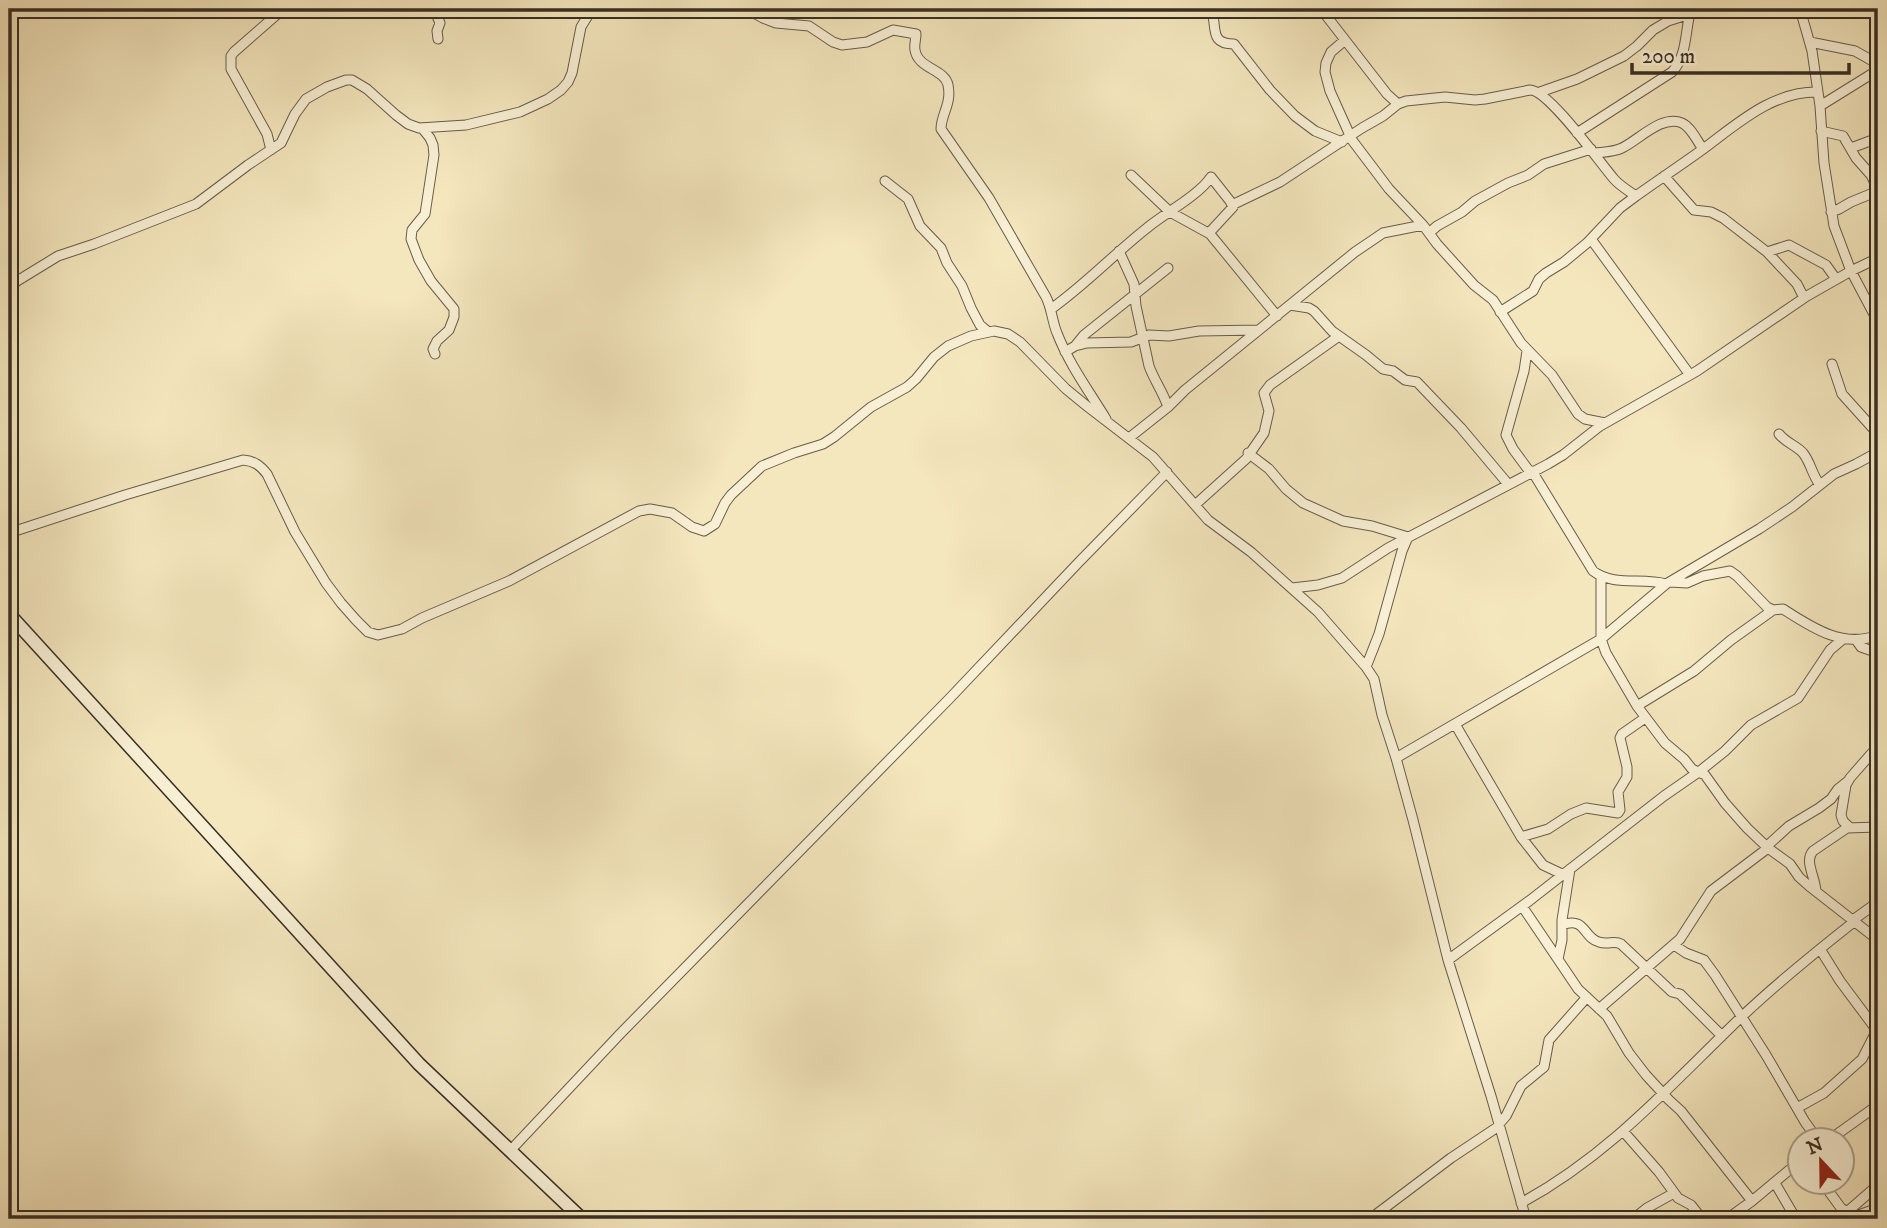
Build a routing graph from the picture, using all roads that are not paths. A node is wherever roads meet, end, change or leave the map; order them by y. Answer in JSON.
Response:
{"nodes":[{"id":1,"x":283,"y":9,"type":"edge"},
{"id":2,"x":433,"y":9,"type":"edge"},
{"id":3,"x":592,"y":9,"type":"edge"},
{"id":4,"x":747,"y":9,"type":"edge"},
{"id":5,"x":1211,"y":9,"type":"edge"},
{"id":6,"x":1321,"y":9,"type":"edge"},
{"id":7,"x":1706,"y":9,"type":"edge"},
{"id":8,"x":1800,"y":9,"type":"edge"},
{"id":9,"x":1690,"y":13,"type":"junction"},
{"id":10,"x":438,"y":39,"type":"dead end"},
{"id":11,"x":1345,"y":40,"type":"junction"},
{"id":12,"x":1810,"y":42,"type":"junction"},
{"id":13,"x":1878,"y":64,"type":"edge"},
{"id":14,"x":1878,"y":70,"type":"edge"},
{"id":15,"x":1540,"y":92,"type":"junction"},
{"id":16,"x":1818,"y":92,"type":"junction"},
{"id":17,"x":1398,"y":104,"type":"junction"},
{"id":18,"x":1820,"y":106,"type":"junction"},
{"id":19,"x":422,"y":128,"type":"junction"},
{"id":20,"x":1821,"y":131,"type":"junction"},
{"id":21,"x":1577,"y":133,"type":"junction"},
{"id":22,"x":1878,"y":138,"type":"edge"},
{"id":23,"x":1346,"y":139,"type":"junction"},
{"id":24,"x":1851,"y":148,"type":"junction"},
{"id":25,"x":1703,"y":149,"type":"junction"},
{"id":26,"x":271,"y":150,"type":"junction"},
{"id":27,"x":1593,"y":151,"type":"junction"},
{"id":28,"x":1131,"y":175,"type":"dead end"},
{"id":29,"x":1664,"y":176,"type":"junction"},
{"id":30,"x":885,"y":181,"type":"dead end"},
{"id":31,"x":1878,"y":190,"type":"edge"},
{"id":32,"x":1636,"y":195,"type":"junction"},
{"id":33,"x":1232,"y":205,"type":"junction"},
{"id":34,"x":1170,"y":212,"type":"junction"},
{"id":35,"x":1831,"y":212,"type":"junction"},
{"id":36,"x":1423,"y":225,"type":"junction"},
{"id":37,"x":1209,"y":233,"type":"junction"},
{"id":38,"x":1429,"y":233,"type":"junction"},
{"id":39,"x":1591,"y":239,"type":"junction"},
{"id":40,"x":1119,"y":251,"type":"junction"},
{"id":41,"x":1767,"y":252,"type":"junction"},
{"id":42,"x":1878,"y":258,"type":"edge"},
{"id":43,"x":1168,"y":268,"type":"dead end"},
{"id":44,"x":1851,"y":271,"type":"junction"},
{"id":45,"x":1836,"y":279,"type":"junction"},
{"id":46,"x":9,"y":286,"type":"edge"},
{"id":47,"x":1135,"y":294,"type":"junction"},
{"id":48,"x":1804,"y":298,"type":"junction"},
{"id":49,"x":1290,"y":305,"type":"junction"},
{"id":50,"x":1051,"y":309,"type":"junction"},
{"id":51,"x":1500,"y":312,"type":"junction"},
{"id":52,"x":1277,"y":316,"type":"junction"},
{"id":53,"x":1878,"y":322,"type":"edge"},
{"id":54,"x":1260,"y":330,"type":"junction"},
{"id":55,"x":988,"y":332,"type":"junction"},
{"id":56,"x":1339,"y":335,"type":"junction"},
{"id":57,"x":1143,"y":339,"type":"junction"},
{"id":58,"x":1075,"y":346,"type":"junction"},
{"id":59,"x":1527,"y":351,"type":"junction"},
{"id":60,"x":1065,"y":352,"type":"junction"},
{"id":61,"x":435,"y":354,"type":"dead end"},
{"id":62,"x":1832,"y":364,"type":"dead end"},
{"id":63,"x":1690,"y":375,"type":"junction"},
{"id":64,"x":1168,"y":407,"type":"junction"},
{"id":65,"x":1109,"y":423,"type":"junction"},
{"id":66,"x":1605,"y":423,"type":"junction"},
{"id":67,"x":1878,"y":434,"type":"edge"},
{"id":68,"x":1779,"y":435,"type":"dead end"},
{"id":69,"x":1129,"y":438,"type":"junction"},
{"id":70,"x":1878,"y":452,"type":"edge"},
{"id":71,"x":1248,"y":453,"type":"junction"},
{"id":72,"x":1167,"y":472,"type":"junction"},
{"id":73,"x":1531,"y":472,"type":"junction"},
{"id":74,"x":1508,"y":484,"type":"junction"},
{"id":75,"x":1820,"y":485,"type":"junction"},
{"id":76,"x":1195,"y":505,"type":"junction"},
{"id":77,"x":9,"y":533,"type":"edge"},
{"id":78,"x":1408,"y":537,"type":"junction"},
{"id":79,"x":1683,"y":575,"type":"junction"},
{"id":80,"x":1703,"y":576,"type":"junction"},
{"id":81,"x":1601,"y":577,"type":"junction"},
{"id":82,"x":1668,"y":583,"type":"junction"},
{"id":83,"x":1292,"y":588,"type":"junction"},
{"id":84,"x":1773,"y":610,"type":"junction"},
{"id":85,"x":9,"y":614,"type":"edge"},
{"id":86,"x":1878,"y":635,"type":"edge"},
{"id":87,"x":1601,"y":639,"type":"junction"},
{"id":88,"x":1843,"y":639,"type":"junction"},
{"id":89,"x":1856,"y":640,"type":"junction"},
{"id":90,"x":1878,"y":653,"type":"edge"},
{"id":91,"x":1366,"y":667,"type":"junction"},
{"id":92,"x":1637,"y":706,"type":"junction"},
{"id":93,"x":1645,"y":718,"type":"junction"},
{"id":94,"x":1455,"y":724,"type":"junction"},
{"id":95,"x":1878,"y":746,"type":"edge"},
{"id":96,"x":1396,"y":758,"type":"junction"},
{"id":97,"x":1700,"y":771,"type":"junction"},
{"id":98,"x":1848,"y":781,"type":"junction"},
{"id":99,"x":1849,"y":827,"type":"junction"},
{"id":100,"x":1878,"y":827,"type":"edge"},
{"id":101,"x":1521,"y":837,"type":"junction"},
{"id":102,"x":1767,"y":847,"type":"junction"},
{"id":103,"x":1566,"y":872,"type":"junction"},
{"id":104,"x":1816,"y":891,"type":"junction"},
{"id":105,"x":1878,"y":902,"type":"edge"},
{"id":106,"x":1522,"y":906,"type":"junction"},
{"id":107,"x":1854,"y":920,"type":"junction"},
{"id":108,"x":1562,"y":925,"type":"junction"},
{"id":109,"x":1878,"y":940,"type":"edge"},
{"id":110,"x":1674,"y":945,"type":"junction"},
{"id":111,"x":1820,"y":949,"type":"junction"},
{"id":112,"x":1558,"y":959,"type":"junction"},
{"id":113,"x":1448,"y":960,"type":"junction"},
{"id":114,"x":1648,"y":968,"type":"junction"},
{"id":115,"x":1587,"y":997,"type":"junction"},
{"id":116,"x":1599,"y":1009,"type":"junction"},
{"id":117,"x":1741,"y":1018,"type":"junction"},
{"id":118,"x":1877,"y":1031,"type":"edge"},
{"id":119,"x":1722,"y":1037,"type":"junction"},
{"id":120,"x":1663,"y":1094,"type":"junction"},
{"id":121,"x":1878,"y":1105,"type":"edge"},
{"id":122,"x":1797,"y":1108,"type":"junction"},
{"id":123,"x":1499,"y":1125,"type":"junction"},
{"id":124,"x":1809,"y":1126,"type":"edge"},
{"id":125,"x":1849,"y":1126,"type":"edge"},
{"id":126,"x":1623,"y":1131,"type":"junction"},
{"id":127,"x":510,"y":1151,"type":"junction"},
{"id":128,"x":1786,"y":1173,"type":"edge"},
{"id":129,"x":1774,"y":1183,"type":"junction"},
{"id":130,"x":1878,"y":1185,"type":"edge"},
{"id":131,"x":1674,"y":1193,"type":"junction"},
{"id":132,"x":1831,"y":1196,"type":"edge"},
{"id":133,"x":1752,"y":1201,"type":"junction"},
{"id":134,"x":1521,"y":1203,"type":"junction"},
{"id":135,"x":1878,"y":1208,"type":"edge"},
{"id":136,"x":1854,"y":1216,"type":"edge"},
{"id":137,"x":582,"y":1219,"type":"edge"},
{"id":138,"x":1370,"y":1219,"type":"edge"},
{"id":139,"x":1526,"y":1219,"type":"edge"},
{"id":140,"x":1633,"y":1219,"type":"edge"},
{"id":141,"x":1702,"y":1219,"type":"edge"},
{"id":142,"x":1727,"y":1219,"type":"edge"},
{"id":143,"x":1796,"y":1219,"type":"edge"}],
"edges":[{"from":1,"to":26,"type":"street"},
{"from":2,"to":10,"type":"street"},
{"from":3,"to":19,"type":"street"},
{"from":4,"to":50,"type":"street"},
{"from":5,"to":23,"type":"street"},
{"from":6,"to":11,"type":"street"},
{"from":7,"to":9,"type":"street"},
{"from":8,"to":12,"type":"street"},
{"from":9,"to":15,"type":"street"},
{"from":9,"to":21,"type":"street"},
{"from":11,"to":17,"type":"street"},
{"from":11,"to":23,"type":"street"},
{"from":12,"to":13,"type":"street"},
{"from":12,"to":16,"type":"street"},
{"from":14,"to":18,"type":"street"},
{"from":15,"to":17,"type":"street"},
{"from":15,"to":21,"type":"street"},
{"from":16,"to":18,"type":"street"},
{"from":16,"to":25,"type":"street"},
{"from":17,"to":23,"type":"street"},
{"from":18,"to":20,"type":"street"},
{"from":19,"to":26,"type":"street"},
{"from":19,"to":61,"type":"street"},
{"from":20,"to":24,"type":"street"},
{"from":20,"to":35,"type":"street"},
{"from":21,"to":27,"type":"street"},
{"from":22,"to":24,"type":"street"},
{"from":23,"to":33,"type":"street"},
{"from":23,"to":36,"type":"street"},
{"from":24,"to":31,"type":"street"},
{"from":25,"to":27,"type":"street"},
{"from":25,"to":29,"type":"street"},
{"from":26,"to":46,"type":"street"},
{"from":27,"to":32,"type":"street"},
{"from":27,"to":38,"type":"street"},
{"from":28,"to":34,"type":"street"},
{"from":29,"to":32,"type":"street"},
{"from":29,"to":41,"type":"street"},
{"from":30,"to":55,"type":"street"},
{"from":31,"to":35,"type":"street"},
{"from":32,"to":39,"type":"street"},
{"from":33,"to":34,"type":"street"},
{"from":33,"to":37,"type":"street"},
{"from":34,"to":37,"type":"street"},
{"from":34,"to":40,"type":"street"},
{"from":35,"to":44,"type":"street"},
{"from":36,"to":38,"type":"street"},
{"from":36,"to":49,"type":"street"},
{"from":37,"to":52,"type":"street"},
{"from":38,"to":51,"type":"street"},
{"from":39,"to":51,"type":"street"},
{"from":39,"to":63,"type":"street"},
{"from":40,"to":47,"type":"street"},
{"from":40,"to":50,"type":"street"},
{"from":41,"to":45,"type":"street"},
{"from":41,"to":48,"type":"street"},
{"from":42,"to":44,"type":"street"},
{"from":43,"to":47,"type":"street"},
{"from":44,"to":45,"type":"street"},
{"from":44,"to":53,"type":"street"},
{"from":45,"to":48,"type":"street"},
{"from":47,"to":57,"type":"street"},
{"from":47,"to":58,"type":"street"},
{"from":48,"to":63,"type":"street"},
{"from":49,"to":52,"type":"street"},
{"from":49,"to":56,"type":"street"},
{"from":50,"to":60,"type":"street"},
{"from":51,"to":59,"type":"street"},
{"from":52,"to":54,"type":"street"},
{"from":54,"to":57,"type":"street"},
{"from":54,"to":64,"type":"street"},
{"from":55,"to":65,"type":"street"},
{"from":55,"to":77,"type":"street"},
{"from":56,"to":71,"type":"street"},
{"from":56,"to":74,"type":"street"},
{"from":57,"to":58,"type":"street"},
{"from":57,"to":64,"type":"street"},
{"from":58,"to":60,"type":"street"},
{"from":59,"to":66,"type":"street"},
{"from":59,"to":73,"type":"street"},
{"from":60,"to":65,"type":"street"},
{"from":62,"to":67,"type":"street"},
{"from":63,"to":66,"type":"street"},
{"from":64,"to":69,"type":"street"},
{"from":65,"to":69,"type":"street"},
{"from":66,"to":73,"type":"street"},
{"from":68,"to":75,"type":"street"},
{"from":69,"to":72,"type":"street"},
{"from":70,"to":75,"type":"street"},
{"from":71,"to":76,"type":"street"},
{"from":71,"to":78,"type":"street"},
{"from":72,"to":76,"type":"street"},
{"from":72,"to":127,"type":"street"},
{"from":73,"to":74,"type":"street"},
{"from":73,"to":81,"type":"street"},
{"from":74,"to":78,"type":"street"},
{"from":75,"to":79,"type":"street"},
{"from":76,"to":83,"type":"street"},
{"from":78,"to":83,"type":"street"},
{"from":78,"to":91,"type":"street"},
{"from":79,"to":80,"type":"street"},
{"from":79,"to":82,"type":"street"},
{"from":80,"to":82,"type":"street"},
{"from":80,"to":84,"type":"street"},
{"from":81,"to":82,"type":"street"},
{"from":81,"to":87,"type":"street"},
{"from":82,"to":87,"type":"street"},
{"from":83,"to":91,"type":"street"},
{"from":84,"to":88,"type":"street"},
{"from":84,"to":92,"type":"street"},
{"from":85,"to":127,"type":"street"},
{"from":86,"to":89,"type":"street"},
{"from":87,"to":92,"type":"street"},
{"from":87,"to":94,"type":"street"},
{"from":88,"to":89,"type":"street"},
{"from":88,"to":97,"type":"street"},
{"from":89,"to":90,"type":"street"},
{"from":91,"to":96,"type":"street"},
{"from":92,"to":93,"type":"street"},
{"from":93,"to":97,"type":"street"},
{"from":93,"to":101,"type":"street"},
{"from":94,"to":96,"type":"street"},
{"from":94,"to":101,"type":"street"},
{"from":95,"to":98,"type":"street"},
{"from":96,"to":113,"type":"street"},
{"from":97,"to":102,"type":"street"},
{"from":97,"to":103,"type":"street"},
{"from":98,"to":99,"type":"street"},
{"from":98,"to":102,"type":"street"},
{"from":99,"to":100,"type":"street"},
{"from":99,"to":104,"type":"street"},
{"from":101,"to":103,"type":"street"},
{"from":102,"to":104,"type":"street"},
{"from":102,"to":110,"type":"street"},
{"from":103,"to":106,"type":"street"},
{"from":103,"to":108,"type":"street"},
{"from":104,"to":107,"type":"street"},
{"from":105,"to":107,"type":"street"},
{"from":106,"to":112,"type":"street"},
{"from":106,"to":113,"type":"street"},
{"from":107,"to":109,"type":"street"},
{"from":107,"to":111,"type":"street"},
{"from":108,"to":112,"type":"street"},
{"from":108,"to":114,"type":"street"},
{"from":110,"to":114,"type":"street"},
{"from":110,"to":117,"type":"street"},
{"from":111,"to":117,"type":"street"},
{"from":111,"to":118,"type":"street"},
{"from":112,"to":115,"type":"street"},
{"from":113,"to":123,"type":"street"},
{"from":114,"to":116,"type":"street"},
{"from":114,"to":119,"type":"street"},
{"from":115,"to":116,"type":"street"},
{"from":115,"to":123,"type":"street"},
{"from":116,"to":120,"type":"street"},
{"from":117,"to":119,"type":"street"},
{"from":117,"to":122,"type":"street"},
{"from":118,"to":122,"type":"street"},
{"from":119,"to":120,"type":"street"},
{"from":120,"to":126,"type":"street"},
{"from":120,"to":133,"type":"street"},
{"from":121,"to":125,"type":"street"},
{"from":122,"to":124,"type":"street"},
{"from":123,"to":134,"type":"street"},
{"from":123,"to":138,"type":"street"},
{"from":126,"to":131,"type":"street"},
{"from":126,"to":134,"type":"street"},
{"from":127,"to":137,"type":"street"},
{"from":128,"to":129,"type":"street"},
{"from":129,"to":133,"type":"street"},
{"from":129,"to":143,"type":"street"},
{"from":130,"to":136,"type":"street"},
{"from":131,"to":140,"type":"street"},
{"from":131,"to":141,"type":"street"},
{"from":132,"to":136,"type":"street"},
{"from":133,"to":142,"type":"street"},
{"from":134,"to":139,"type":"street"},
{"from":135,"to":136,"type":"street"}]}
